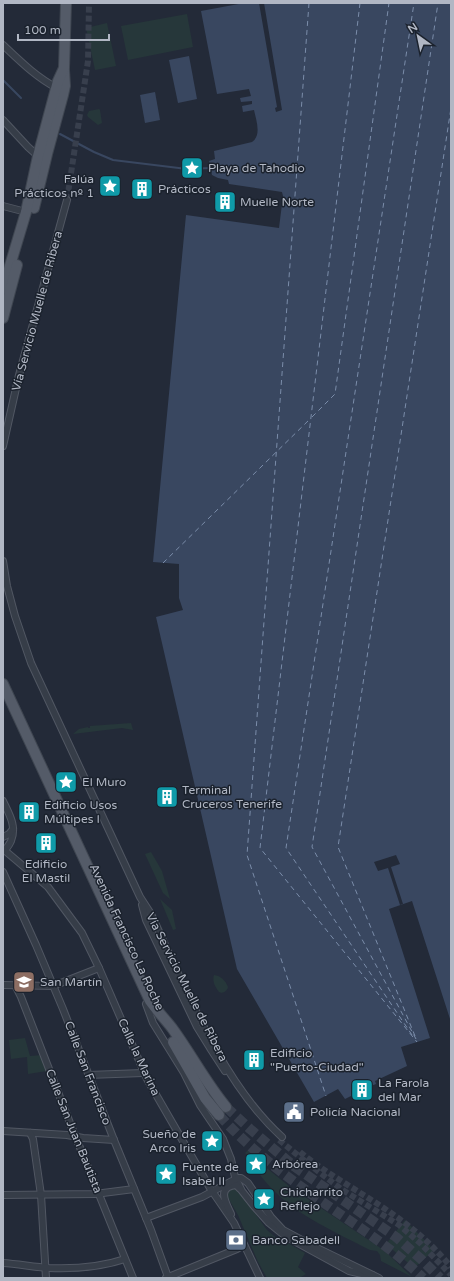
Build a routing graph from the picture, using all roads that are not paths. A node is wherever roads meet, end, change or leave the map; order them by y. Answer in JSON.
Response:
{"nodes":[{"id":1,"x":66,"y":3,"type":"edge"},
{"id":2,"x":3,"y":46,"type":"edge"},
{"id":3,"x":61,"y":87,"type":"junction"},
{"id":4,"x":3,"y":120,"type":"edge"},
{"id":5,"x":43,"y":155,"type":"junction"},
{"id":6,"x":67,"y":200,"type":"tunnel mouth"},
{"id":7,"x":3,"y":206,"type":"edge"},
{"id":8,"x":29,"y":211,"type":"junction"},
{"id":9,"x":3,"y":289,"type":"edge"},
{"id":10,"x":3,"y":318,"type":"edge"},
{"id":11,"x":3,"y":446,"type":"edge"},
{"id":12,"x":3,"y":561,"type":"edge"},
{"id":13,"x":3,"y":684,"type":"edge"},
{"id":14,"x":3,"y":701,"type":"edge"},
{"id":15,"x":3,"y":801,"type":"edge"},
{"id":16,"x":14,"y":827,"type":"junction"},
{"id":17,"x":3,"y":837,"type":"edge"},
{"id":18,"x":3,"y":850,"type":"edge"},
{"id":19,"x":3,"y":872,"type":"edge"},
{"id":20,"x":10,"y":888,"type":"junction"},
{"id":21,"x":3,"y":891,"type":"edge"},
{"id":22,"x":140,"y":897,"type":"junction"},
{"id":23,"x":98,"y":968,"type":"junction"},
{"id":24,"x":3,"y":985,"type":"edge"},
{"id":25,"x":15,"y":985,"type":"junction"},
{"id":26,"x":53,"y":986,"type":"junction"},
{"id":27,"x":148,"y":1003,"type":"junction"},
{"id":28,"x":143,"y":1072,"type":"junction"},
{"id":29,"x":88,"y":1075,"type":"junction"},
{"id":30,"x":226,"y":1107,"type":"tunnel mouth"},
{"id":31,"x":219,"y":1115,"type":"tunnel mouth"},
{"id":32,"x":3,"y":1131,"type":"edge"},
{"id":33,"x":30,"y":1132,"type":"junction"},
{"id":34,"x":75,"y":1136,"type":"junction"},
{"id":35,"x":114,"y":1140,"type":"junction"},
{"id":36,"x":236,"y":1178,"type":"junction"},
{"id":37,"x":134,"y":1189,"type":"junction"},
{"id":38,"x":212,"y":1191,"type":"junction"},
{"id":39,"x":242,"y":1191,"type":"junction"},
{"id":40,"x":99,"y":1194,"type":"junction"},
{"id":41,"x":3,"y":1195,"type":"edge"},
{"id":42,"x":41,"y":1195,"type":"junction"},
{"id":43,"x":146,"y":1218,"type":"junction"},
{"id":44,"x":234,"y":1224,"type":"junction"},
{"id":45,"x":244,"y":1245,"type":"junction"},
{"id":46,"x":125,"y":1260,"type":"junction"},
{"id":47,"x":3,"y":1263,"type":"edge"},
{"id":48,"x":45,"y":1268,"type":"junction"},
{"id":49,"x":372,"y":1275,"type":"junction"},
{"id":50,"x":46,"y":1278,"type":"edge"},
{"id":51,"x":133,"y":1278,"type":"edge"},
{"id":52,"x":167,"y":1278,"type":"edge"},
{"id":53,"x":260,"y":1278,"type":"edge"},
{"id":54,"x":379,"y":1278,"type":"edge"}],
"edges":[{"from":1,"to":3,"type":"main road"},
{"from":2,"to":3,"type":"street"},
{"from":3,"to":5,"type":"main road"},
{"from":4,"to":5,"type":"street"},
{"from":5,"to":8,"type":"main road"},
{"from":6,"to":11,"type":"street","name":"Vía Servicio Muelle de Ribera"},
{"from":7,"to":8,"type":"street"},
{"from":8,"to":9,"type":"main road"},
{"from":8,"to":10,"type":"main road"},
{"from":12,"to":22,"type":"street","name":"Vía Servicio Muelle de Ribera"},
{"from":13,"to":27,"type":"main road","name":"Avenida Francisco La Roche"},
{"from":14,"to":27,"type":"main road","name":"Avenida Francisco La Roche"},
{"from":15,"to":16,"type":"street"},
{"from":16,"to":17,"type":"street"},
{"from":16,"to":18,"type":"street"},
{"from":18,"to":23,"type":"street","name":"Calle la Marina"},
{"from":19,"to":20,"type":"street","name":"Calle San Francisco"},
{"from":20,"to":21,"type":"street"},
{"from":20,"to":26,"type":"street","name":"Calle San Francisco"},
{"from":22,"to":22,"type":"street","name":"Vía Servicio Muelle de Ribera"},
{"from":23,"to":26,"type":"street"},
{"from":23,"to":28,"type":"street","name":"Calle la Marina"},
{"from":24,"to":25,"type":"street"},
{"from":25,"to":26,"type":"street"},
{"from":25,"to":34,"type":"street","name":"Calle San Juan Bautista"},
{"from":26,"to":29,"type":"street","name":"Calle San Francisco"},
{"from":27,"to":30,"type":"main road"},
{"from":27,"to":31,"type":"main road"},
{"from":27,"to":36,"type":"street","name":"Avenida Francisco La Roche"},
{"from":28,"to":29,"type":"street"},
{"from":28,"to":38,"type":"street","name":"Calle la Marina"},
{"from":29,"to":35,"type":"street","name":"Calle San Francisco"},
{"from":32,"to":33,"type":"street"},
{"from":33,"to":34,"type":"street"},
{"from":33,"to":42,"type":"street"},
{"from":34,"to":35,"type":"street"},
{"from":34,"to":40,"type":"street","name":"Calle San Juan Bautista"},
{"from":35,"to":37,"type":"street","name":"Calle San Francisco"},
{"from":36,"to":38,"type":"street"},
{"from":36,"to":39,"type":"street","name":"Avenida Francisco La Roche"},
{"from":36,"to":49,"type":"street"},
{"from":37,"to":40,"type":"street"},
{"from":37,"to":43,"type":"street","name":"Calle San Francisco"},
{"from":38,"to":43,"type":"street"},
{"from":38,"to":44,"type":"street","name":"Calle la Marina"},
{"from":39,"to":44,"type":"street"},
{"from":39,"to":49,"type":"street","name":"Avenida Francisco La Roche"},
{"from":40,"to":42,"type":"street"},
{"from":40,"to":46,"type":"street","name":"Calle San Juan Bautista"},
{"from":41,"to":42,"type":"street"},
{"from":42,"to":48,"type":"street"},
{"from":43,"to":52,"type":"street","name":"Calle San Francisco"},
{"from":44,"to":45,"type":"street","name":"Calle la Marina"},
{"from":45,"to":52,"type":"street"},
{"from":45,"to":53,"type":"street","name":"Calle la Marina"},
{"from":46,"to":48,"type":"street"},
{"from":46,"to":51,"type":"street","name":"Calle San Juan Bautista"},
{"from":47,"to":48,"type":"street"},
{"from":48,"to":50,"type":"street"},
{"from":49,"to":54,"type":"street"}]}
